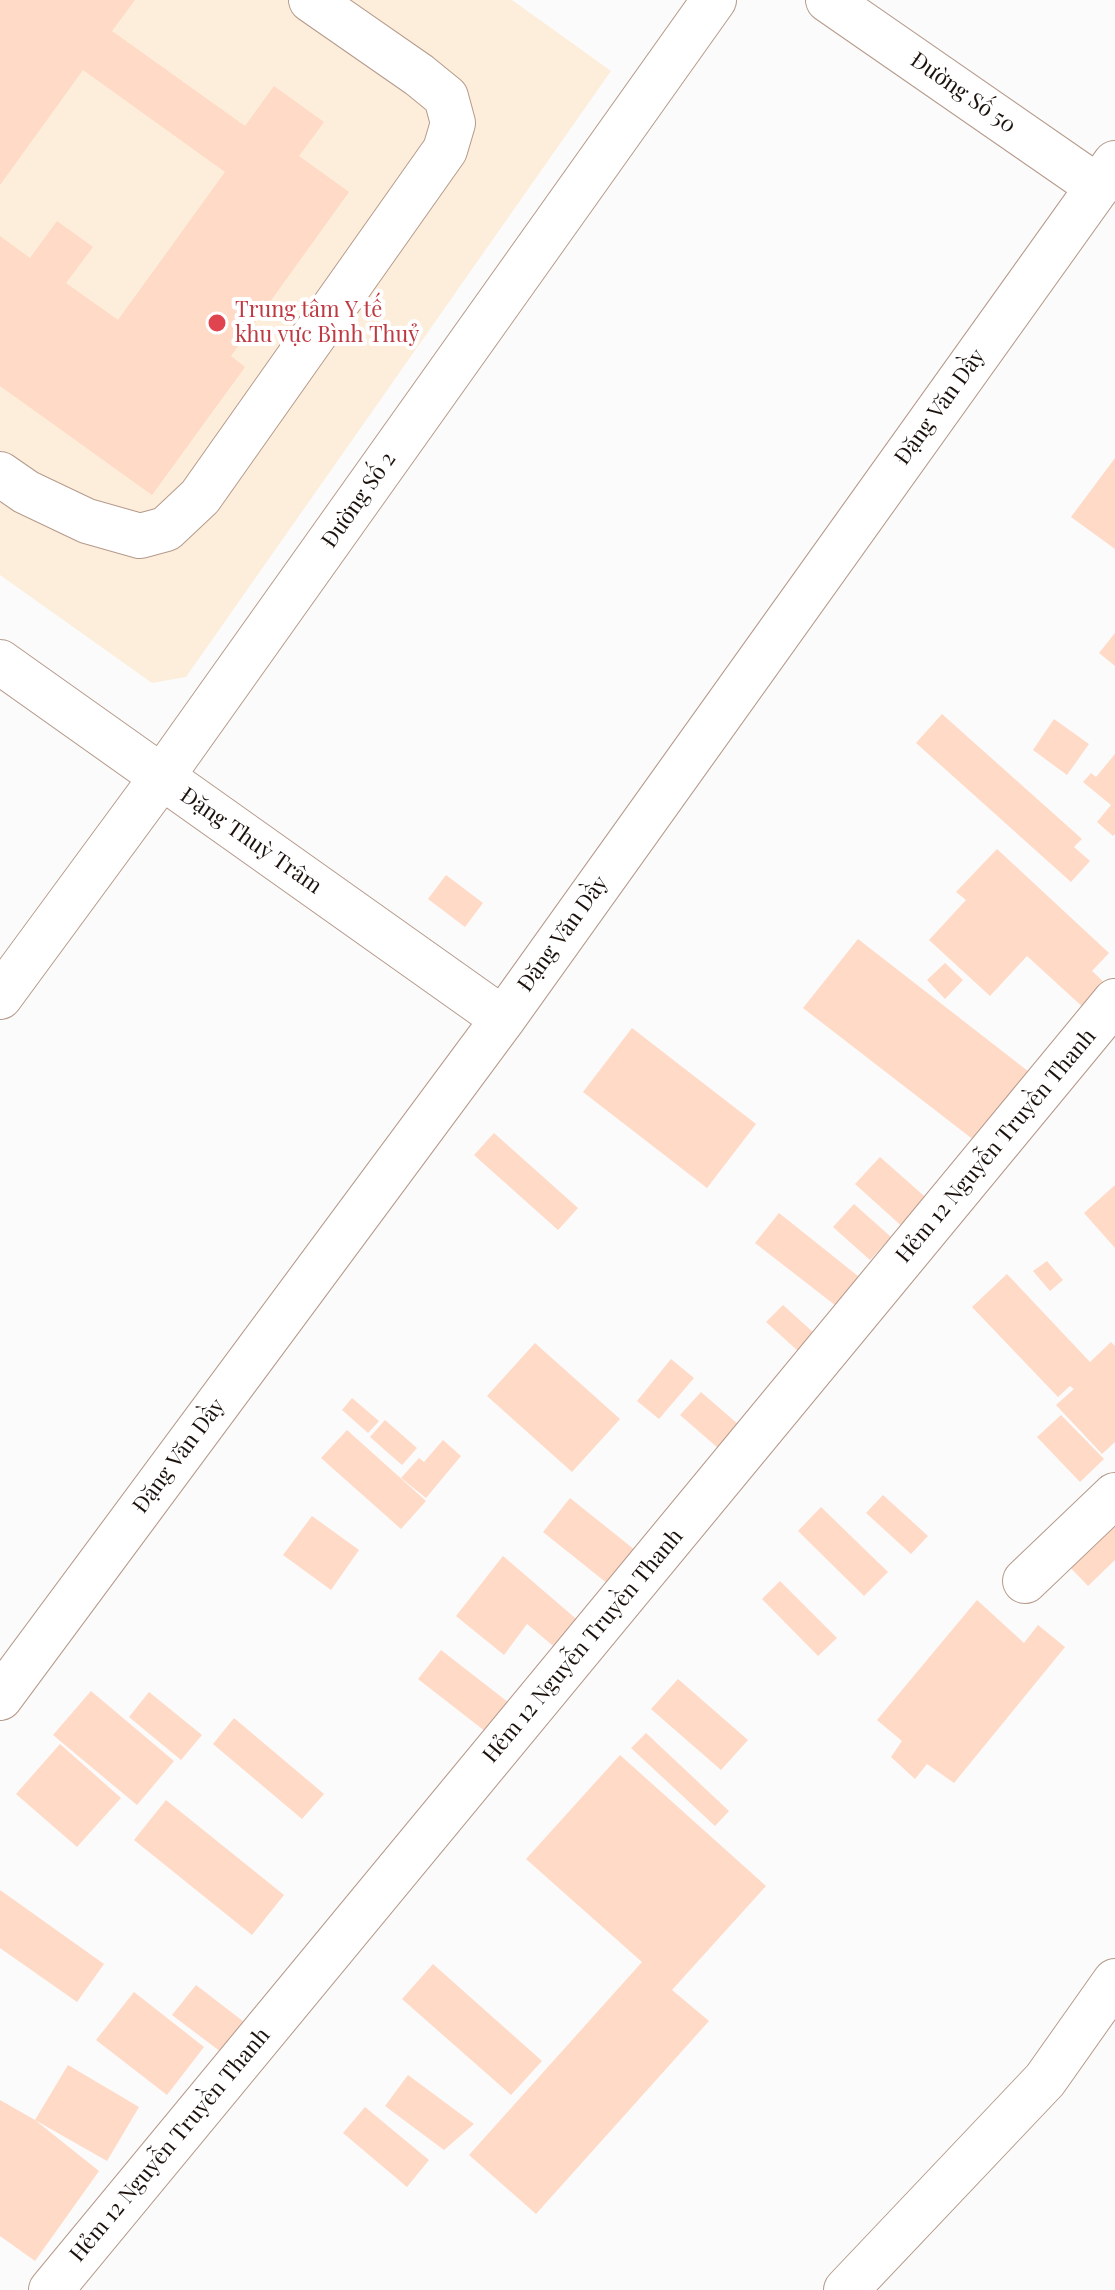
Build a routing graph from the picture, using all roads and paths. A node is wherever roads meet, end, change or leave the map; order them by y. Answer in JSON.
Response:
{"nodes":[{"id":1,"x":311,"y":0,"type":"edge"},
{"id":2,"x":714,"y":0,"type":"edge"},
{"id":3,"x":828,"y":0,"type":"edge"},
{"id":4,"x":1106,"y":175,"type":"edge"},
{"id":5,"x":0,"y":474,"type":"edge"},
{"id":6,"x":0,"y":662,"type":"edge"},
{"id":7,"x":161,"y":778,"type":"junction"},
{"id":8,"x":0,"y":997,"type":"edge"},
{"id":9,"x":1115,"y":1001,"type":"edge"},
{"id":10,"x":503,"y":1019,"type":"junction"},
{"id":11,"x":1115,"y":1495,"type":"edge"},
{"id":12,"x":1025,"y":1581,"type":"dead end"},
{"id":13,"x":0,"y":1698,"type":"edge"},
{"id":14,"x":1115,"y":1981,"type":"edge"},
{"id":15,"x":51,"y":2290,"type":"edge"},
{"id":16,"x":846,"y":2290,"type":"edge"}],
"edges":[{"from":1,"to":5,"type":"street"},
{"from":2,"to":7,"type":"street","name":"Đường Số 2"},
{"from":3,"to":4,"type":"street","name":"Đường Số 50"},
{"from":4,"to":10,"type":"street","name":"Đặng Văn Dầy"},
{"from":6,"to":7,"type":"street","name":"Đặng Thuỳ Trâm"},
{"from":7,"to":8,"type":"street","name":"Đường Số 2"},
{"from":7,"to":10,"type":"street","name":"Đặng Thuỳ Trâm"},
{"from":9,"to":15,"type":"street","name":"Hẻm 12 Nguyễn Truyền Thanh"},
{"from":10,"to":13,"type":"street","name":"Đặng Văn Dầy"},
{"from":11,"to":12,"type":"street"},
{"from":14,"to":16,"type":"street"}]}
